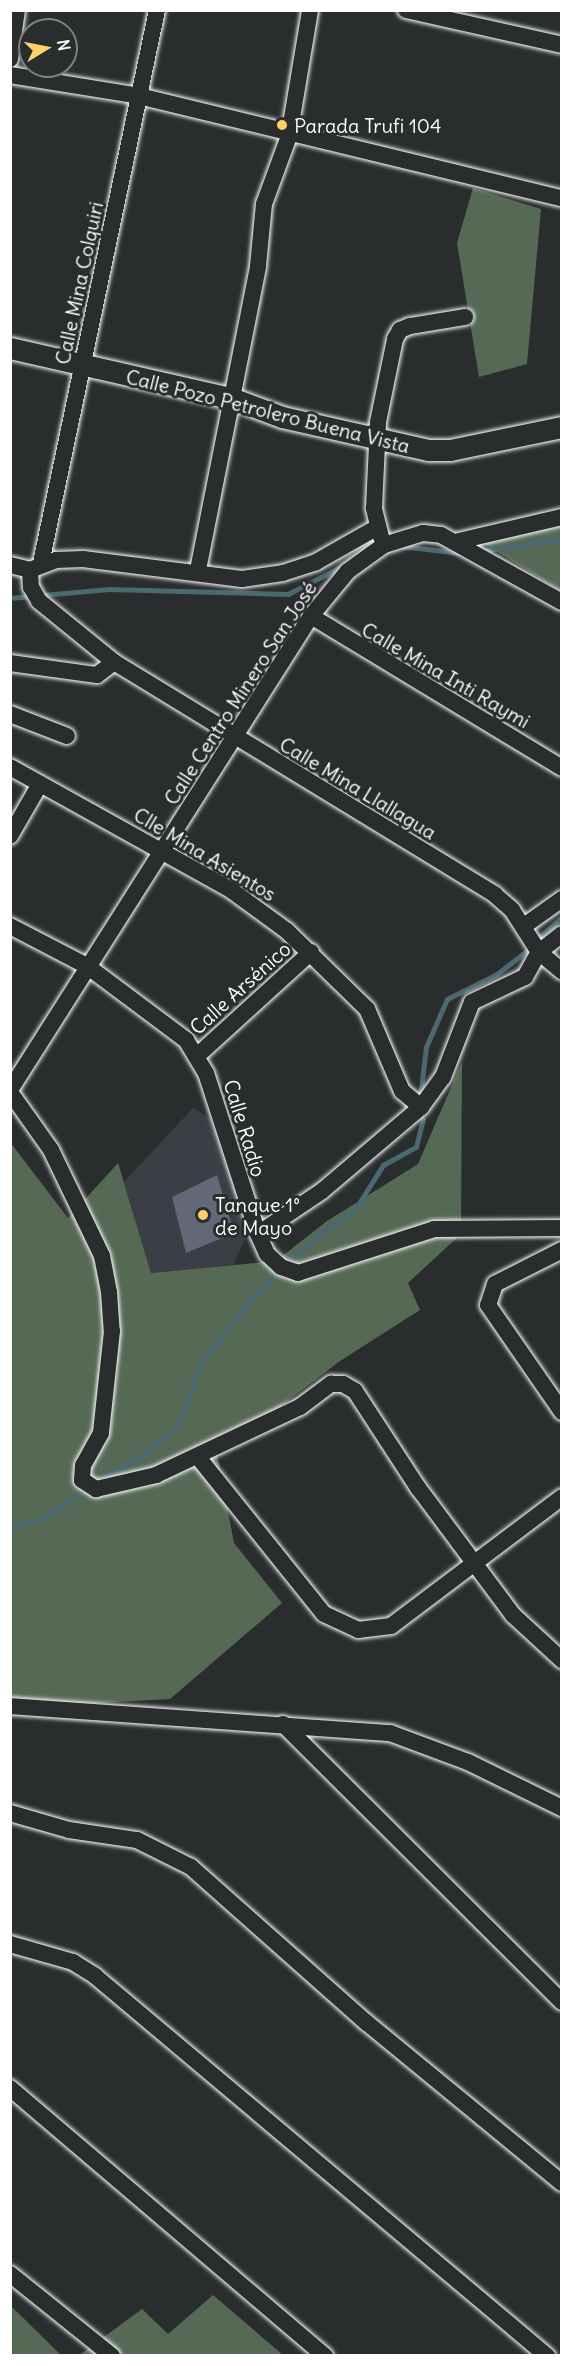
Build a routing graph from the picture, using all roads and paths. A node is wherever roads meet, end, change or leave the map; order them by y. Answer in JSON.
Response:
{"nodes":[{"id":1,"x":17,"y":10,"type":"edge"},
{"id":2,"x":157,"y":10,"type":"edge"},
{"id":3,"x":310,"y":10,"type":"edge"},
{"id":4,"x":406,"y":10,"type":"edge"},
{"id":5,"x":561,"y":45,"type":"edge"},
{"id":6,"x":10,"y":59,"type":"edge"},
{"id":7,"x":10,"y":75,"type":"edge"},
{"id":8,"x":139,"y":96,"type":"junction"},
{"id":9,"x":289,"y":136,"type":"junction"},
{"id":10,"x":561,"y":198,"type":"edge"},
{"id":11,"x":465,"y":317,"type":"dead end"},
{"id":12,"x":10,"y":348,"type":"edge"},
{"id":13,"x":84,"y":366,"type":"junction"},
{"id":14,"x":234,"y":399,"type":"junction"},
{"id":15,"x":561,"y":427,"type":"edge"},
{"id":16,"x":379,"y":439,"type":"junction"},
{"id":17,"x":561,"y":517,"type":"edge"},
{"id":18,"x":376,"y":528,"type":"junction"},
{"id":19,"x":459,"y":541,"type":"junction"},
{"id":20,"x":384,"y":545,"type":"junction"},
{"id":21,"x":10,"y":565,"type":"edge"},
{"id":22,"x":36,"y":567,"type":"junction"},
{"id":23,"x":198,"y":570,"type":"junction"},
{"id":24,"x":561,"y":602,"type":"edge"},
{"id":25,"x":311,"y":616,"type":"junction"},
{"id":26,"x":114,"y":662,"type":"junction"},
{"id":27,"x":10,"y":663,"type":"edge"},
{"id":28,"x":10,"y":714,"type":"edge"},
{"id":29,"x":67,"y":736,"type":"dead end"},
{"id":30,"x":234,"y":738,"type":"junction"},
{"id":31,"x":10,"y":767,"type":"edge"},
{"id":32,"x":561,"y":768,"type":"edge"},
{"id":33,"x":40,"y":784,"type":"junction"},
{"id":34,"x":10,"y":836,"type":"edge"},
{"id":35,"x":163,"y":851,"type":"junction"},
{"id":36,"x":561,"y":899,"type":"edge"},
{"id":37,"x":10,"y":926,"type":"edge"},
{"id":38,"x":524,"y":926,"type":"junction"},
{"id":39,"x":561,"y":934,"type":"edge"},
{"id":40,"x":311,"y":952,"type":"junction"},
{"id":41,"x":539,"y":952,"type":"junction"},
{"id":42,"x":87,"y":966,"type":"junction"},
{"id":43,"x":561,"y":971,"type":"edge"},
{"id":44,"x":198,"y":1054,"type":"junction"},
{"id":45,"x":10,"y":1091,"type":"edge"},
{"id":46,"x":421,"y":1107,"type":"junction"},
{"id":47,"x":561,"y":1228,"type":"edge"},
{"id":48,"x":258,"y":1234,"type":"junction"},
{"id":49,"x":561,"y":1250,"type":"edge"},
{"id":50,"x":561,"y":1412,"type":"edge"},
{"id":51,"x":198,"y":1457,"type":"junction"},
{"id":52,"x":561,"y":1497,"type":"edge"},
{"id":53,"x":475,"y":1563,"type":"junction"},
{"id":54,"x":561,"y":1660,"type":"edge"},
{"id":55,"x":10,"y":1706,"type":"edge"},
{"id":56,"x":283,"y":1724,"type":"junction"},
{"id":57,"x":561,"y":1808,"type":"edge"},
{"id":58,"x":10,"y":1813,"type":"edge"},
{"id":59,"x":10,"y":1944,"type":"edge"},
{"id":60,"x":561,"y":2002,"type":"edge"},
{"id":61,"x":10,"y":2088,"type":"edge"},
{"id":62,"x":561,"y":2183,"type":"edge"},
{"id":63,"x":10,"y":2274,"type":"edge"},
{"id":64,"x":112,"y":2355,"type":"edge"},
{"id":65,"x":324,"y":2355,"type":"edge"},
{"id":66,"x":548,"y":2355,"type":"edge"}],
"edges":[{"from":1,"to":6,"type":"street"},
{"from":2,"to":8,"type":"street","name":"Calle Mina Colquiri"},
{"from":3,"to":9,"type":"street"},
{"from":4,"to":5,"type":"street"},
{"from":7,"to":8,"type":"street"},
{"from":8,"to":9,"type":"street"},
{"from":8,"to":13,"type":"street","name":"Calle Mina Colquiri"},
{"from":9,"to":10,"type":"street"},
{"from":9,"to":14,"type":"street"},
{"from":11,"to":16,"type":"street"},
{"from":12,"to":13,"type":"street","name":"Calle Pozo Petrolero Buena Vista"},
{"from":13,"to":14,"type":"street","name":"Calle Pozo Petrolero Buena Vista"},
{"from":13,"to":22,"type":"street","name":"Calle Mina Colquiri"},
{"from":14,"to":16,"type":"street","name":"Calle Pozo Petrolero Buena Vista"},
{"from":14,"to":23,"type":"street"},
{"from":15,"to":16,"type":"street","name":"Calle Pozo Petrolero Buena Vista"},
{"from":16,"to":18,"type":"street"},
{"from":17,"to":19,"type":"street"},
{"from":18,"to":20,"type":"street"},
{"from":18,"to":23,"type":"street"},
{"from":19,"to":20,"type":"street","name":"Calle Centro Minero San José"},
{"from":19,"to":24,"type":"street","name":"Calle Centro Minero San José"},
{"from":20,"to":25,"type":"street","name":"Calle Centro Minero San José"},
{"from":21,"to":22,"type":"street"},
{"from":22,"to":23,"type":"street"},
{"from":22,"to":26,"type":"street","name":"Calle Mina Llallagua"},
{"from":25,"to":30,"type":"street","name":"Calle Centro Minero San José"},
{"from":25,"to":32,"type":"street","name":"Calle Mina Inti Raymi"},
{"from":26,"to":27,"type":"street"},
{"from":26,"to":30,"type":"street","name":"Calle Mina Llallagua"},
{"from":28,"to":29,"type":"street"},
{"from":30,"to":35,"type":"street","name":"Calle Centro Minero San José"},
{"from":30,"to":38,"type":"street","name":"Calle Mina Llallagua"},
{"from":31,"to":33,"type":"street","name":"Clle Mina Asientos"},
{"from":33,"to":34,"type":"street"},
{"from":33,"to":35,"type":"street","name":"Clle Mina Asientos"},
{"from":35,"to":40,"type":"street","name":"Clle Mina Asientos"},
{"from":35,"to":42,"type":"street","name":"Calle Centro Minero San José"},
{"from":36,"to":38,"type":"street"},
{"from":37,"to":42,"type":"street","name":"Calle Radio"},
{"from":38,"to":41,"type":"street","name":"Calle Mina Llallagua"},
{"from":39,"to":41,"type":"street"},
{"from":40,"to":44,"type":"street","name":"Calle Arsénico"},
{"from":40,"to":46,"type":"street","name":"Clle Mina Asientos"},
{"from":41,"to":43,"type":"street","name":"Calle Mina Llallagua"},
{"from":41,"to":46,"type":"street"},
{"from":42,"to":44,"type":"street","name":"Calle Radio"},
{"from":42,"to":45,"type":"street","name":"Calle Centro Minero San José"},
{"from":44,"to":48,"type":"street","name":"Calle Radio"},
{"from":45,"to":51,"type":"street"},
{"from":46,"to":48,"type":"street"},
{"from":47,"to":48,"type":"street","name":"Calle Radio"},
{"from":49,"to":50,"type":"street"},
{"from":51,"to":53,"type":"street"},
{"from":51,"to":53,"type":"street"},
{"from":52,"to":53,"type":"street"},
{"from":53,"to":54,"type":"street"},
{"from":55,"to":56,"type":"street"},
{"from":56,"to":57,"type":"street"},
{"from":56,"to":60,"type":"street"},
{"from":58,"to":62,"type":"street"},
{"from":59,"to":66,"type":"street"},
{"from":61,"to":65,"type":"street"},
{"from":63,"to":64,"type":"street"}]}
